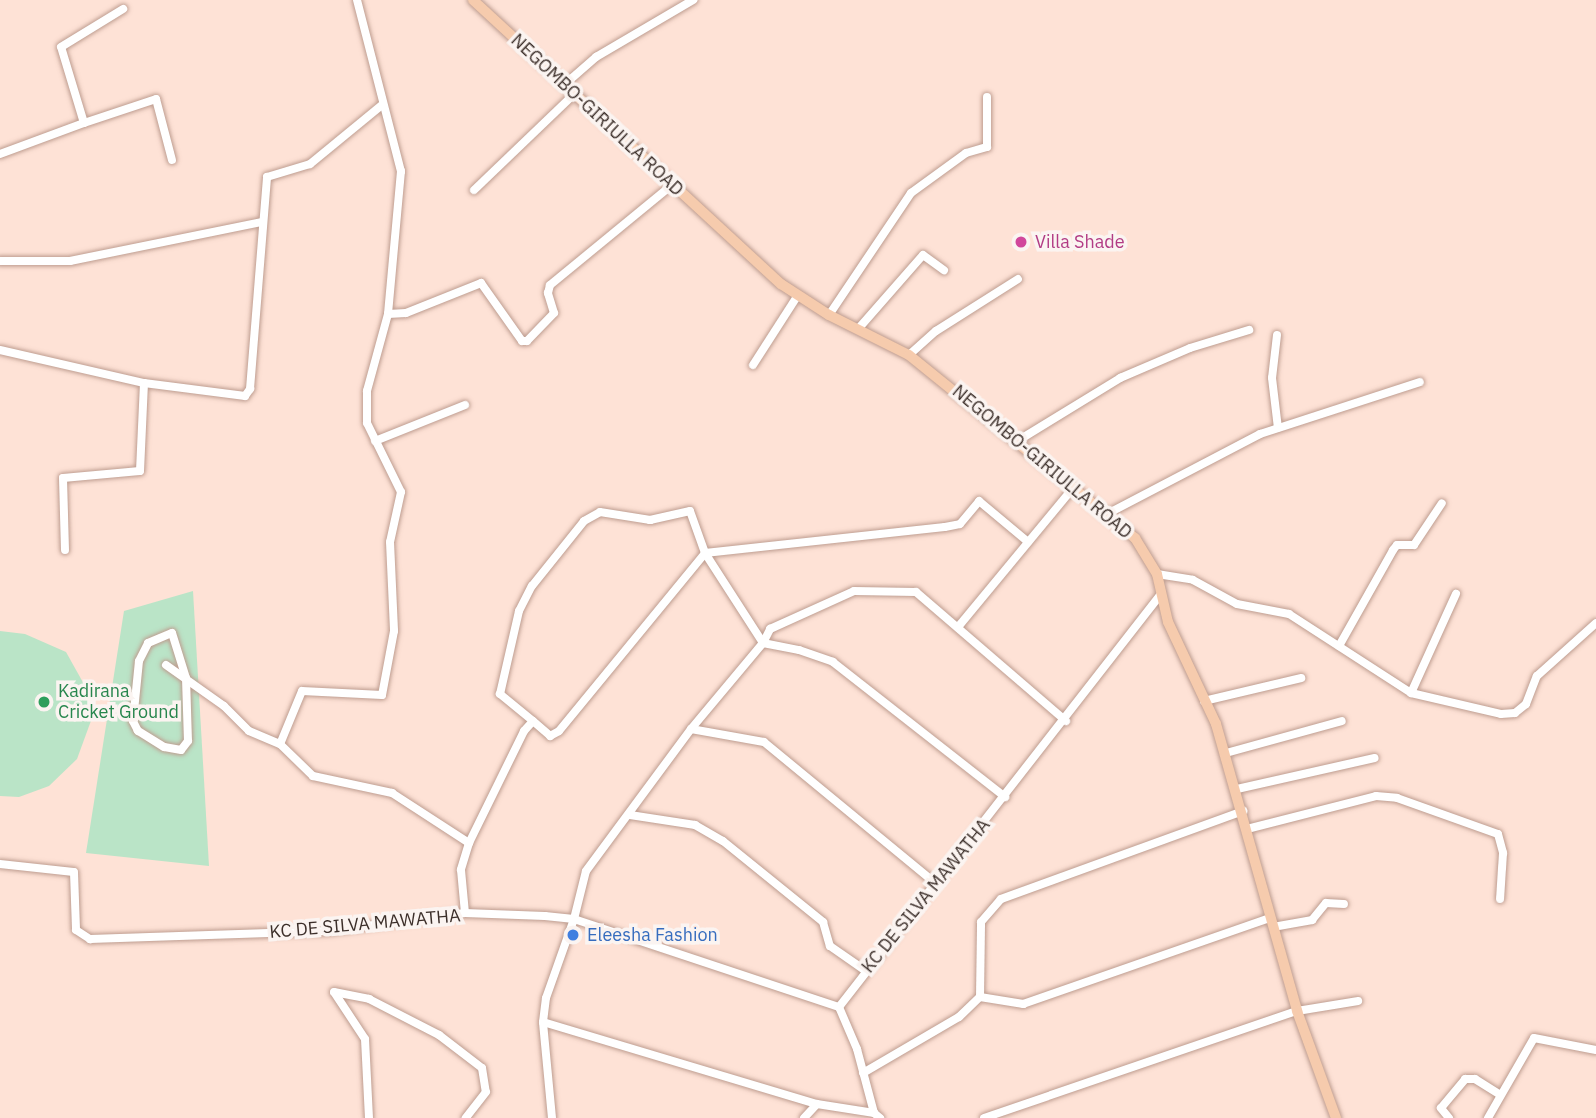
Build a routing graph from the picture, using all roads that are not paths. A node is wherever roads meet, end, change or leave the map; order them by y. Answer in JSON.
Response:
{"nodes":[{"id":1,"x":357,"y":0,"type":"edge"},
{"id":2,"x":473,"y":0,"type":"edge"},
{"id":3,"x":693,"y":0,"type":"edge"},
{"id":4,"x":122,"y":9,"type":"dead end"},
{"id":5,"x":564,"y":85,"type":"junction"},
{"id":6,"x":574,"y":94,"type":"junction"},
{"id":7,"x":986,"y":97,"type":"dead end"},
{"id":8,"x":383,"y":104,"type":"junction"},
{"id":9,"x":83,"y":122,"type":"junction"},
{"id":10,"x":0,"y":154,"type":"edge"},
{"id":11,"x":172,"y":160,"type":"dead end"},
{"id":12,"x":673,"y":184,"type":"junction"},
{"id":13,"x":474,"y":190,"type":"dead end"},
{"id":14,"x":261,"y":222,"type":"junction"},
{"id":15,"x":0,"y":261,"type":"edge"},
{"id":16,"x":944,"y":270,"type":"dead end"},
{"id":17,"x":1018,"y":279,"type":"dead end"},
{"id":18,"x":798,"y":295,"type":"junction"},
{"id":19,"x":388,"y":314,"type":"junction"},
{"id":20,"x":829,"y":315,"type":"junction"},
{"id":21,"x":859,"y":328,"type":"junction"},
{"id":22,"x":1249,"y":330,"type":"dead end"},
{"id":23,"x":1277,"y":335,"type":"dead end"},
{"id":24,"x":0,"y":352,"type":"edge"},
{"id":25,"x":909,"y":355,"type":"junction"},
{"id":26,"x":753,"y":365,"type":"dead end"},
{"id":27,"x":1420,"y":382,"type":"dead end"},
{"id":28,"x":144,"y":383,"type":"junction"},
{"id":29,"x":465,"y":405,"type":"dead end"},
{"id":30,"x":1278,"y":428,"type":"junction"},
{"id":31,"x":1019,"y":440,"type":"junction"},
{"id":32,"x":375,"y":441,"type":"junction"},
{"id":33,"x":1074,"y":487,"type":"junction"},
{"id":34,"x":1442,"y":503,"type":"dead end"},
{"id":35,"x":1107,"y":514,"type":"junction"},
{"id":36,"x":1028,"y":542,"type":"junction"},
{"id":37,"x":65,"y":550,"type":"dead end"},
{"id":38,"x":705,"y":553,"type":"junction"},
{"id":39,"x":1157,"y":574,"type":"junction"},
{"id":40,"x":1161,"y":594,"type":"junction"},
{"id":41,"x":1456,"y":594,"type":"dead end"},
{"id":42,"x":1596,"y":622,"type":"edge"},
{"id":43,"x":958,"y":627,"type":"junction"},
{"id":44,"x":763,"y":643,"type":"junction"},
{"id":45,"x":1339,"y":646,"type":"junction"},
{"id":46,"x":166,"y":665,"type":"dead end"},
{"id":47,"x":186,"y":678,"type":"junction"},
{"id":48,"x":1301,"y":678,"type":"dead end"},
{"id":49,"x":1412,"y":693,"type":"junction"},
{"id":50,"x":1204,"y":701,"type":"junction"},
{"id":51,"x":533,"y":721,"type":"junction"},
{"id":52,"x":1066,"y":721,"type":"junction"},
{"id":53,"x":1342,"y":721,"type":"dead end"},
{"id":54,"x":691,"y":729,"type":"junction"},
{"id":55,"x":280,"y":744,"type":"junction"},
{"id":56,"x":1226,"y":753,"type":"junction"},
{"id":57,"x":1375,"y":758,"type":"dead end"},
{"id":58,"x":1237,"y":789,"type":"junction"},
{"id":59,"x":1005,"y":797,"type":"junction"},
{"id":60,"x":1243,"y":811,"type":"junction"},
{"id":61,"x":630,"y":815,"type":"junction"},
{"id":62,"x":1247,"y":829,"type":"junction"},
{"id":63,"x":469,"y":843,"type":"junction"},
{"id":64,"x":0,"y":864,"type":"edge"},
{"id":65,"x":936,"y":883,"type":"junction"},
{"id":66,"x":1500,"y":899,"type":"dead end"},
{"id":67,"x":1344,"y":904,"type":"dead end"},
{"id":68,"x":465,"y":913,"type":"junction"},
{"id":69,"x":575,"y":919,"type":"junction"},
{"id":70,"x":1271,"y":923,"type":"junction"},
{"id":71,"x":866,"y":971,"type":"junction"},
{"id":72,"x":980,"y":997,"type":"junction"},
{"id":73,"x":1358,"y":1001,"type":"dead end"},
{"id":74,"x":839,"y":1007,"type":"junction"},
{"id":75,"x":1297,"y":1011,"type":"junction"},
{"id":76,"x":543,"y":1022,"type":"junction"},
{"id":77,"x":1596,"y":1050,"type":"edge"},
{"id":78,"x":863,"y":1073,"type":"junction"},
{"id":79,"x":1499,"y":1094,"type":"junction"},
{"id":80,"x":817,"y":1104,"type":"junction"},
{"id":81,"x":877,"y":1116,"type":"edge"},
{"id":82,"x":1332,"y":1117,"type":"edge"},
{"id":83,"x":369,"y":1118,"type":"edge"},
{"id":84,"x":466,"y":1118,"type":"edge"},
{"id":85,"x":552,"y":1118,"type":"edge"},
{"id":86,"x":804,"y":1118,"type":"edge"},
{"id":87,"x":984,"y":1118,"type":"edge"},
{"id":88,"x":1449,"y":1118,"type":"edge"},
{"id":89,"x":1488,"y":1118,"type":"edge"}],
"edges":[{"from":1,"to":8,"type":"street"},
{"from":2,"to":5,"type":"main road","name":"NEGOMBO-GIRIULLA ROAD"},
{"from":3,"to":5,"type":"street"},
{"from":4,"to":9,"type":"street"},
{"from":5,"to":6,"type":"main road","name":"NEGOMBO-GIRIULLA ROAD"},
{"from":6,"to":12,"type":"main road","name":"NEGOMBO-GIRIULLA ROAD"},
{"from":6,"to":13,"type":"street"},
{"from":7,"to":20,"type":"street"},
{"from":8,"to":14,"type":"street"},
{"from":8,"to":19,"type":"street"},
{"from":9,"to":10,"type":"street"},
{"from":9,"to":11,"type":"street"},
{"from":12,"to":18,"type":"main road","name":"NEGOMBO-GIRIULLA ROAD"},
{"from":12,"to":19,"type":"street"},
{"from":14,"to":15,"type":"street"},
{"from":14,"to":28,"type":"street"},
{"from":16,"to":21,"type":"street"},
{"from":17,"to":25,"type":"street"},
{"from":18,"to":20,"type":"main road","name":"NEGOMBO-GIRIULLA ROAD"},
{"from":18,"to":26,"type":"street"},
{"from":19,"to":32,"type":"street"},
{"from":20,"to":21,"type":"main road","name":"NEGOMBO-GIRIULLA ROAD"},
{"from":21,"to":25,"type":"main road","name":"NEGOMBO-GIRIULLA ROAD"},
{"from":22,"to":31,"type":"street"},
{"from":23,"to":30,"type":"street"},
{"from":24,"to":28,"type":"street"},
{"from":25,"to":31,"type":"main road","name":"NEGOMBO-GIRIULLA ROAD"},
{"from":27,"to":30,"type":"street"},
{"from":28,"to":37,"type":"street"},
{"from":29,"to":32,"type":"street"},
{"from":30,"to":35,"type":"street"},
{"from":31,"to":33,"type":"main road","name":"NEGOMBO-GIRIULLA ROAD"},
{"from":32,"to":55,"type":"street"},
{"from":33,"to":35,"type":"main road","name":"NEGOMBO-GIRIULLA ROAD"},
{"from":33,"to":36,"type":"street"},
{"from":34,"to":45,"type":"street"},
{"from":35,"to":39,"type":"main road","name":"NEGOMBO-GIRIULLA ROAD"},
{"from":36,"to":38,"type":"street"},
{"from":36,"to":43,"type":"street"},
{"from":38,"to":44,"type":"street"},
{"from":38,"to":51,"type":"street"},
{"from":38,"to":51,"type":"street"},
{"from":39,"to":40,"type":"main road","name":"NEGOMBO-GIRIULLA ROAD"},
{"from":39,"to":45,"type":"street"},
{"from":40,"to":50,"type":"main road","name":"NEGOMBO-GIRIULLA ROAD"},
{"from":40,"to":52,"type":"street","name":"KC DE SILVA MAWATHA"},
{"from":41,"to":49,"type":"street"},
{"from":42,"to":49,"type":"street"},
{"from":43,"to":44,"type":"street"},
{"from":43,"to":52,"type":"street"},
{"from":44,"to":54,"type":"street"},
{"from":44,"to":59,"type":"street"},
{"from":45,"to":49,"type":"street"},
{"from":46,"to":47,"type":"street"},
{"from":47,"to":47,"type":"street"},
{"from":47,"to":55,"type":"street"},
{"from":48,"to":50,"type":"street"},
{"from":50,"to":56,"type":"main road","name":"NEGOMBO-GIRIULLA ROAD"},
{"from":51,"to":63,"type":"street"},
{"from":52,"to":59,"type":"street","name":"KC DE SILVA MAWATHA"},
{"from":53,"to":56,"type":"street"},
{"from":54,"to":61,"type":"street"},
{"from":54,"to":65,"type":"street"},
{"from":55,"to":63,"type":"street"},
{"from":56,"to":58,"type":"main road","name":"NEGOMBO-GIRIULLA ROAD"},
{"from":57,"to":58,"type":"street"},
{"from":58,"to":60,"type":"main road","name":"NEGOMBO-GIRIULLA ROAD"},
{"from":59,"to":65,"type":"street","name":"KC DE SILVA MAWATHA"},
{"from":60,"to":62,"type":"main road","name":"NEGOMBO-GIRIULLA ROAD"},
{"from":60,"to":72,"type":"street"},
{"from":61,"to":69,"type":"street"},
{"from":61,"to":71,"type":"street"},
{"from":62,"to":66,"type":"street"},
{"from":62,"to":70,"type":"main road","name":"NEGOMBO-GIRIULLA ROAD"},
{"from":63,"to":68,"type":"street"},
{"from":64,"to":68,"type":"street","name":"KC DE SILVA MAWATHA"},
{"from":65,"to":71,"type":"street","name":"KC DE SILVA MAWATHA"},
{"from":67,"to":70,"type":"street"},
{"from":68,"to":69,"type":"street","name":"KC DE SILVA MAWATHA"},
{"from":69,"to":74,"type":"street","name":"KC DE SILVA MAWATHA"},
{"from":69,"to":76,"type":"street"},
{"from":70,"to":72,"type":"street"},
{"from":70,"to":75,"type":"main road","name":"NEGOMBO-GIRIULLA ROAD"},
{"from":71,"to":74,"type":"street","name":"KC DE SILVA MAWATHA"},
{"from":72,"to":78,"type":"street"},
{"from":73,"to":75,"type":"street"},
{"from":74,"to":78,"type":"street"},
{"from":75,"to":82,"type":"main road","name":"NEGOMBO-GIRIULLA ROAD"},
{"from":75,"to":87,"type":"street"},
{"from":76,"to":80,"type":"street"},
{"from":76,"to":85,"type":"street"},
{"from":77,"to":79,"type":"street"},
{"from":78,"to":81,"type":"street"},
{"from":79,"to":88,"type":"street"},
{"from":79,"to":89,"type":"street"},
{"from":80,"to":81,"type":"street"},
{"from":80,"to":86,"type":"street"},
{"from":83,"to":84,"type":"street"}]}
